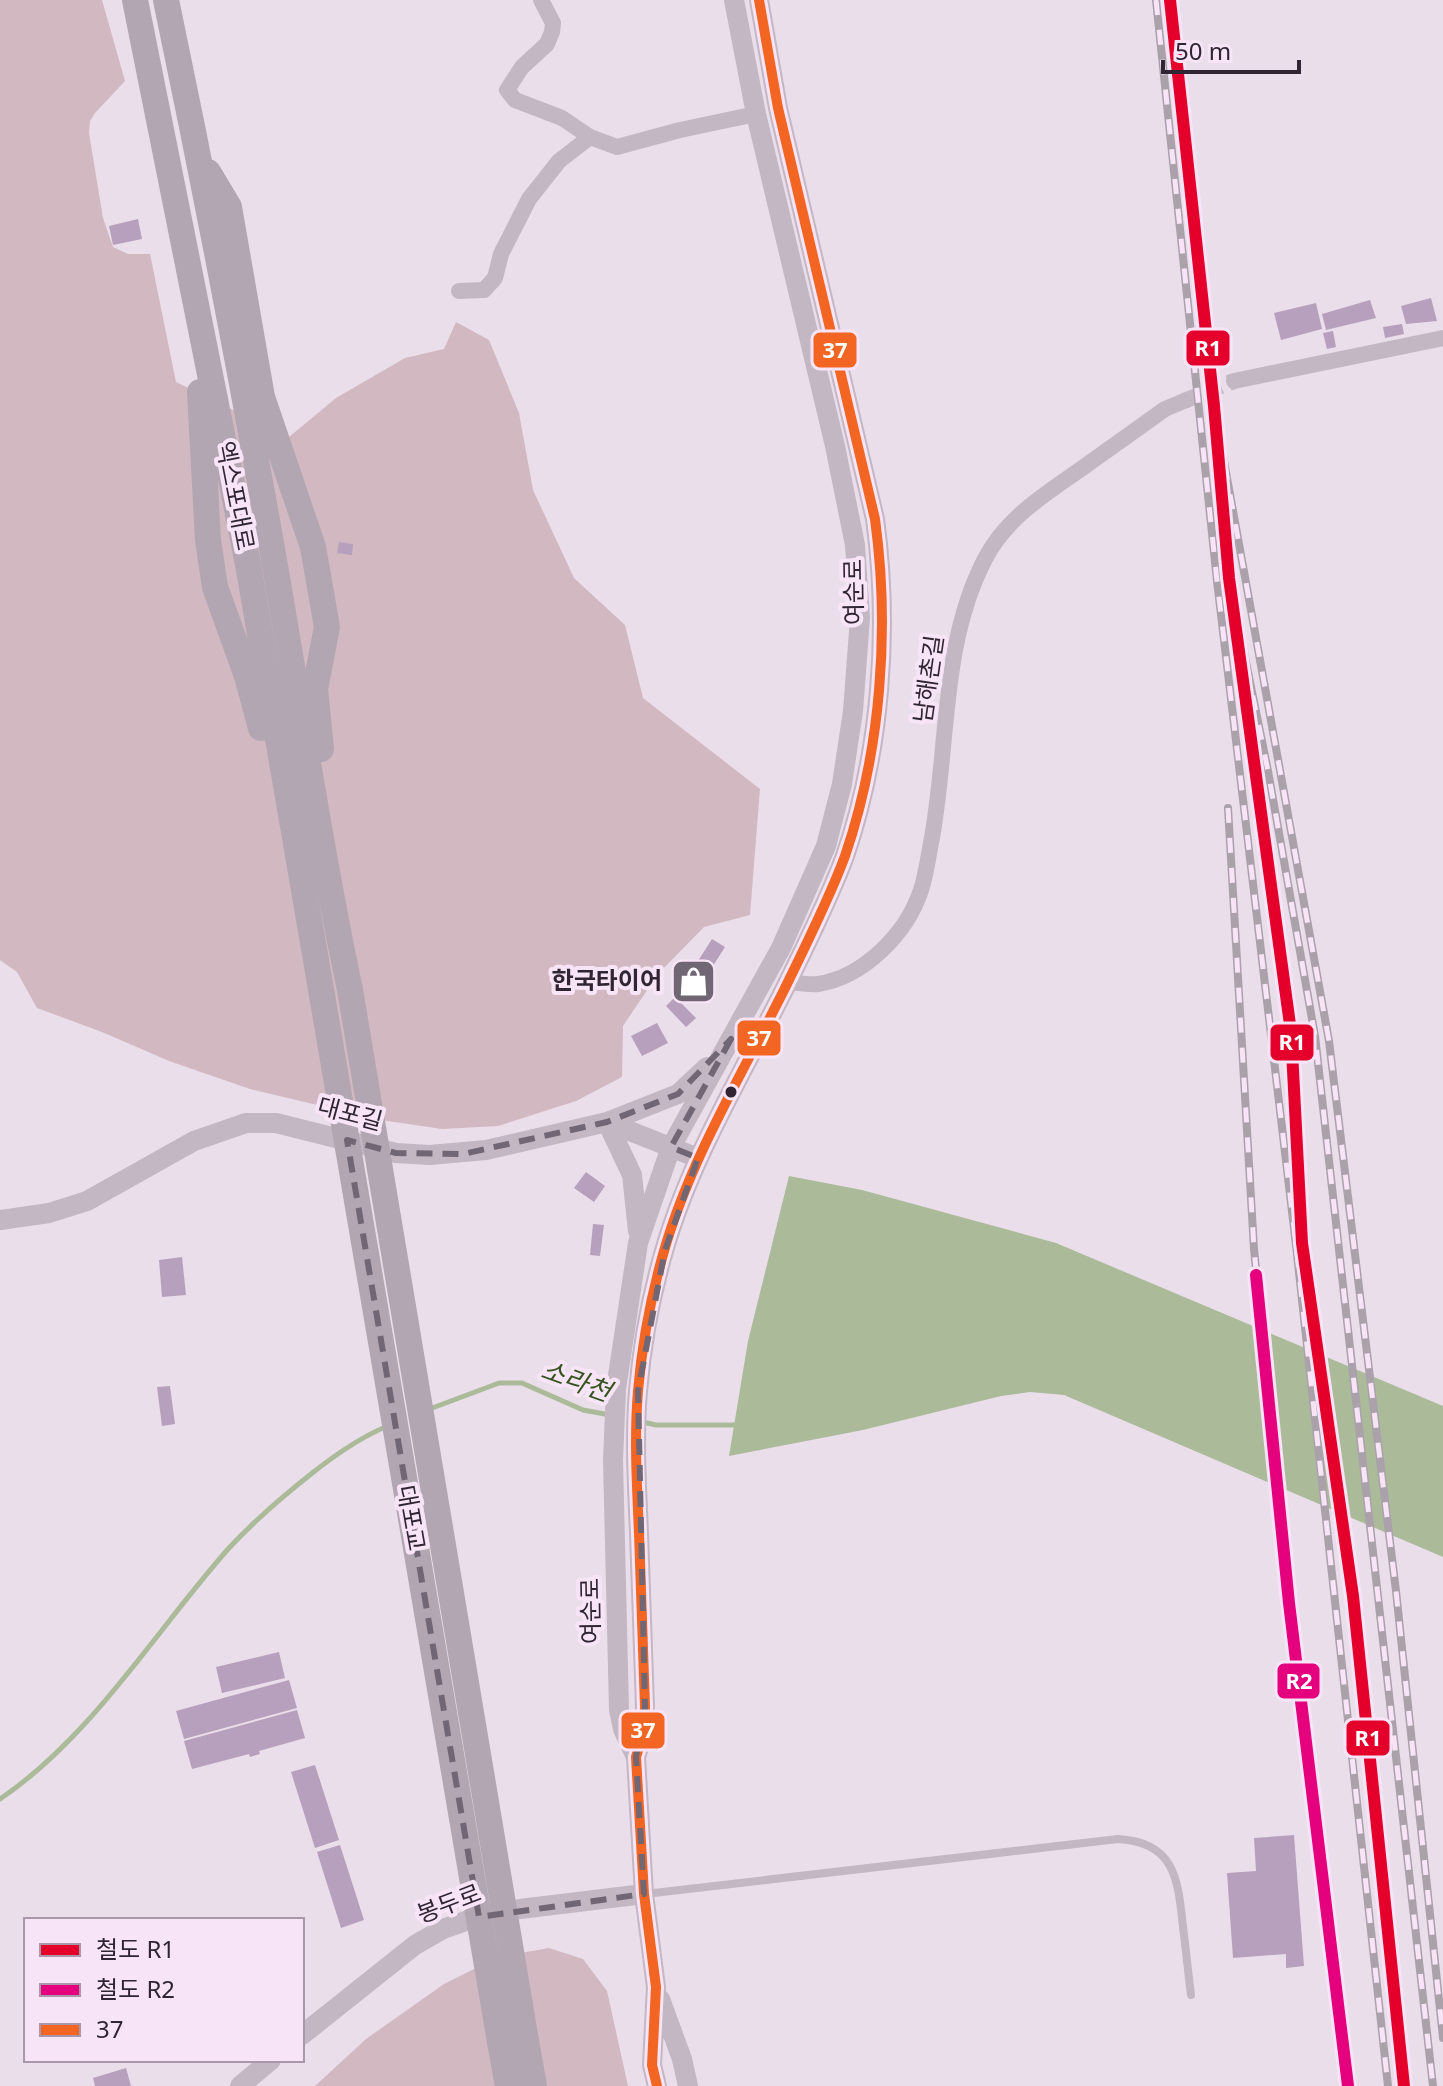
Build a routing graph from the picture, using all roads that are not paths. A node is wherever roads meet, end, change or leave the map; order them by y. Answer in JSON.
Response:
{"nodes":[{"id":1,"x":125,"y":0,"type":"edge"},
{"id":2,"x":135,"y":0,"type":"edge"},
{"id":3,"x":166,"y":0,"type":"edge"},
{"id":4,"x":541,"y":0,"type":"edge"},
{"id":5,"x":734,"y":0,"type":"edge"},
{"id":6,"x":759,"y":0,"type":"edge"},
{"id":7,"x":756,"y":114,"type":"junction"},
{"id":8,"x":590,"y":137,"type":"junction"},
{"id":9,"x":199,"y":157,"type":"junction"},
{"id":10,"x":459,"y":291,"type":"dead end"},
{"id":11,"x":1443,"y":338,"type":"edge"},
{"id":12,"x":1234,"y":381,"type":"tunnel mouth"},
{"id":13,"x":1184,"y":401,"type":"tunnel mouth"},
{"id":14,"x":316,"y":885,"type":"junction"},
{"id":15,"x":788,"y":982,"type":"junction"},
{"id":16,"x":350,"y":990,"type":"joint"},
{"id":17,"x":322,"y":995,"type":"joint"},
{"id":18,"x":731,"y":1039,"type":"junction"},
{"id":19,"x":607,"y":1122,"type":"junction"},
{"id":20,"x":671,"y":1147,"type":"junction"},
{"id":21,"x":698,"y":1158,"type":"junction"},
{"id":22,"x":0,"y":1220,"type":"edge"},
{"id":23,"x":638,"y":1243,"type":"junction"},
{"id":24,"x":636,"y":1757,"type":"junction"},
{"id":25,"x":644,"y":1894,"type":"junction"},
{"id":26,"x":656,"y":1987,"type":"junction"},
{"id":27,"x":1191,"y":1995,"type":"dead end"},
{"id":28,"x":304,"y":2033,"type":"edge"},
{"id":29,"x":512,"y":2038,"type":"junction"},
{"id":30,"x":269,"y":2062,"type":"edge"},
{"id":31,"x":240,"y":2086,"type":"edge"},
{"id":32,"x":508,"y":2086,"type":"edge"},
{"id":33,"x":534,"y":2086,"type":"edge"},
{"id":34,"x":657,"y":2086,"type":"edge"},
{"id":35,"x":688,"y":2086,"type":"edge"}],
"edges":[{"from":1,"to":14,"type":"highway"},
{"from":2,"to":14,"type":"highway","name":"엑스포대로"},
{"from":3,"to":9,"type":"highway","name":"엑스포대로"},
{"from":4,"to":8,"type":"street"},
{"from":5,"to":7,"type":"street","name":"여순로"},
{"from":6,"to":15,"type":"street","name":"여순로"},
{"from":7,"to":8,"type":"street"},
{"from":7,"to":18,"type":"street","name":"여순로"},
{"from":8,"to":10,"type":"street"},
{"from":9,"to":14,"type":"highway","name":"엑스포대로"},
{"from":9,"to":14,"type":"highway"},
{"from":11,"to":12,"type":"street"},
{"from":13,"to":15,"type":"street","name":"남해촌길"},
{"from":14,"to":16,"type":"highway","name":"엑스포대로"},
{"from":14,"to":17,"type":"highway","name":"엑스포대로"},
{"from":15,"to":21,"type":"street","name":"여순로"},
{"from":16,"to":29,"type":"highway","name":"대포교","bridge":true},
{"from":17,"to":29,"type":"highway","name":"대포교","bridge":true},
{"from":18,"to":19,"type":"street","name":"대포길"},
{"from":18,"to":20,"type":"street","name":"여순로"},
{"from":19,"to":20,"type":"street"},
{"from":19,"to":22,"type":"street","name":"대포길"},
{"from":19,"to":23,"type":"street"},
{"from":20,"to":21,"type":"street"},
{"from":20,"to":23,"type":"street","name":"여순로"},
{"from":21,"to":24,"type":"street","name":"여순로"},
{"from":23,"to":24,"type":"street","name":"여순로"},
{"from":24,"to":25,"type":"street","name":"여순로"},
{"from":25,"to":26,"type":"street","name":"여순로"},
{"from":25,"to":27,"type":"lane"},
{"from":25,"to":28,"type":"street","name":"봉두로"},
{"from":26,"to":34,"type":"street","name":"여순로"},
{"from":26,"to":35,"type":"street","name":"여순로"},
{"from":29,"to":32,"type":"highway"},
{"from":29,"to":33,"type":"highway"},
{"from":30,"to":31,"type":"street"}]}
